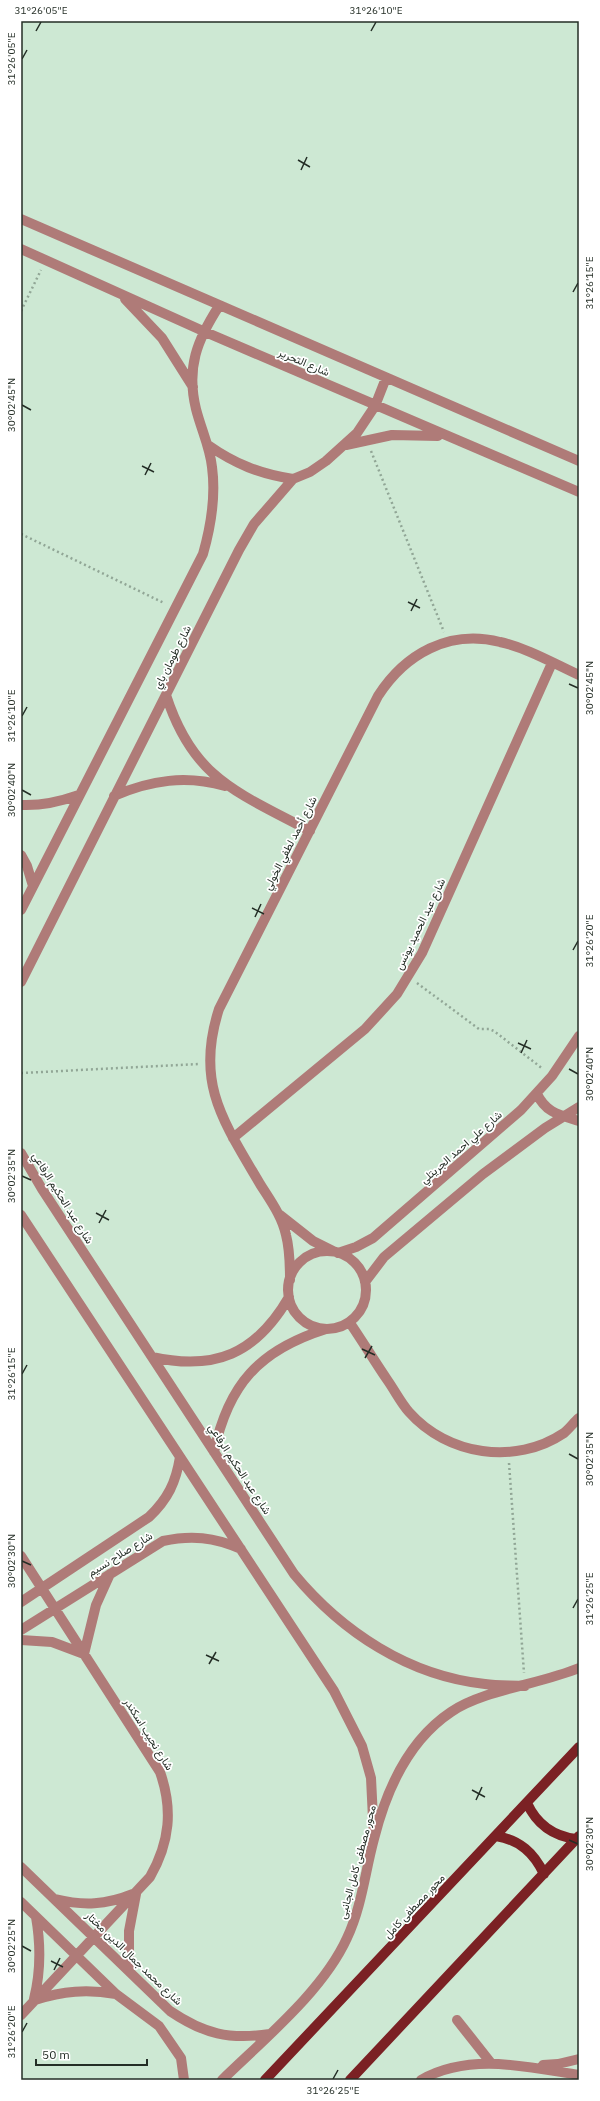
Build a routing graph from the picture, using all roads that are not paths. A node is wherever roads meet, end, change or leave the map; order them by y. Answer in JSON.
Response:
{"nodes":[{"id":1,"x":21,"y":219,"type":"edge"},
{"id":2,"x":21,"y":249,"type":"edge"},
{"id":3,"x":119,"y":293,"type":"junction"},
{"id":4,"x":219,"y":306,"type":"junction"},
{"id":5,"x":203,"y":331,"type":"junction"},
{"id":6,"x":386,"y":378,"type":"junction"},
{"id":7,"x":193,"y":387,"type":"junction"},
{"id":8,"x":375,"y":406,"type":"junction"},
{"id":9,"x":446,"y":436,"type":"junction"},
{"id":10,"x":346,"y":445,"type":"junction"},
{"id":11,"x":208,"y":446,"type":"junction"},
{"id":12,"x":579,"y":461,"type":"edge"},
{"id":13,"x":293,"y":479,"type":"junction"},
{"id":14,"x":579,"y":492,"type":"edge"},
{"id":15,"x":552,"y":663,"type":"junction"},
{"id":16,"x":579,"y":675,"type":"edge"},
{"id":17,"x":166,"y":695,"type":"junction"},
{"id":18,"x":229,"y":788,"type":"junction"},
{"id":19,"x":79,"y":795,"type":"junction"},
{"id":20,"x":114,"y":796,"type":"junction"},
{"id":21,"x":21,"y":805,"type":"edge"},
{"id":22,"x":310,"y":830,"type":"junction"},
{"id":23,"x":21,"y":855,"type":"edge"},
{"id":24,"x":33,"y":886,"type":"junction"},
{"id":25,"x":21,"y":910,"type":"edge"},
{"id":26,"x":21,"y":982,"type":"edge"},
{"id":27,"x":579,"y":1038,"type":"edge"},
{"id":28,"x":537,"y":1094,"type":"junction"},
{"id":29,"x":579,"y":1107,"type":"edge"},
{"id":30,"x":564,"y":1117,"type":"junction"},
{"id":31,"x":579,"y":1121,"type":"edge"},
{"id":32,"x":232,"y":1138,"type":"junction"},
{"id":33,"x":21,"y":1153,"type":"edge"},
{"id":34,"x":277,"y":1212,"type":"junction"},
{"id":35,"x":21,"y":1215,"type":"edge"},
{"id":36,"x":336,"y":1252,"type":"junction"},
{"id":37,"x":290,"y":1280,"type":"junction"},
{"id":38,"x":365,"y":1282,"type":"junction"},
{"id":39,"x":289,"y":1298,"type":"junction"},
{"id":40,"x":350,"y":1322,"type":"junction"},
{"id":41,"x":326,"y":1329,"type":"junction"},
{"id":42,"x":152,"y":1357,"type":"junction"},
{"id":43,"x":579,"y":1418,"type":"edge"},
{"id":44,"x":214,"y":1452,"type":"junction"},
{"id":45,"x":180,"y":1457,"type":"junction"},
{"id":46,"x":241,"y":1549,"type":"junction"},
{"id":47,"x":21,"y":1556,"type":"edge"},
{"id":48,"x":110,"y":1574,"type":"junction"},
{"id":49,"x":41,"y":1588,"type":"junction"},
{"id":50,"x":21,"y":1602,"type":"edge"},
{"id":51,"x":55,"y":1609,"type":"junction"},
{"id":52,"x":21,"y":1630,"type":"edge"},
{"id":53,"x":21,"y":1640,"type":"edge"},
{"id":54,"x":84,"y":1654,"type":"junction"},
{"id":55,"x":579,"y":1668,"type":"edge"},
{"id":56,"x":525,"y":1686,"type":"junction"},
{"id":57,"x":579,"y":1747,"type":"edge"},
{"id":58,"x":527,"y":1803,"type":"junction"},
{"id":59,"x":496,"y":1836,"type":"junction"},
{"id":60,"x":374,"y":1838,"type":"junction"},
{"id":61,"x":578,"y":1838,"type":"edge"},
{"id":62,"x":21,"y":1867,"type":"edge"},
{"id":63,"x":544,"y":1874,"type":"junction"},
{"id":64,"x":137,"y":1892,"type":"junction"},
{"id":65,"x":54,"y":1898,"type":"junction"},
{"id":66,"x":21,"y":1902,"type":"edge"},
{"id":67,"x":36,"y":1917,"type":"junction"},
{"id":68,"x":94,"y":1937,"type":"junction"},
{"id":69,"x":76,"y":1956,"type":"junction"},
{"id":70,"x":129,"y":1970,"type":"junction"},
{"id":71,"x":116,"y":1994,"type":"junction"},
{"id":72,"x":33,"y":2001,"type":"junction"},
{"id":73,"x":21,"y":2016,"type":"edge"},
{"id":74,"x":457,"y":2020,"type":"dead end"},
{"id":75,"x":270,"y":2034,"type":"junction"},
{"id":76,"x":579,"y":2059,"type":"edge"},
{"id":77,"x":491,"y":2063,"type":"junction"},
{"id":78,"x":519,"y":2065,"type":"junction"},
{"id":79,"x":579,"y":2076,"type":"edge"},
{"id":80,"x":184,"y":2080,"type":"edge"},
{"id":81,"x":222,"y":2080,"type":"edge"},
{"id":82,"x":265,"y":2080,"type":"edge"},
{"id":83,"x":350,"y":2080,"type":"edge"},
{"id":84,"x":421,"y":2080,"type":"edge"}],
"edges":[{"from":1,"to":4,"type":"street","name":"شارع التحرير"},
{"from":2,"to":3,"type":"street","name":"شارع التحرير"},
{"from":3,"to":5,"type":"street","name":"شارع التحرير"},
{"from":3,"to":7,"type":"street"},
{"from":4,"to":5,"type":"street","name":"شارع طومان باي"},
{"from":4,"to":6,"type":"street","name":"شارع التحرير"},
{"from":5,"to":7,"type":"street","name":"شارع طومان باي"},
{"from":5,"to":8,"type":"street","name":"شارع التحرير"},
{"from":6,"to":8,"type":"street","name":"شارع طومان باي"},
{"from":6,"to":12,"type":"street","name":"شارع التحرير"},
{"from":7,"to":11,"type":"street","name":"شارع طومان باي"},
{"from":8,"to":9,"type":"street","name":"شارع التحرير"},
{"from":8,"to":10,"type":"street","name":"شارع طومان باي"},
{"from":9,"to":10,"type":"street"},
{"from":9,"to":14,"type":"street","name":"شارع التحرير"},
{"from":10,"to":13,"type":"street","name":"شارع طومان باي"},
{"from":11,"to":13,"type":"street"},
{"from":11,"to":19,"type":"street","name":"شارع طومان باي"},
{"from":13,"to":17,"type":"street","name":"شارع طومان باي"},
{"from":15,"to":16,"type":"street","name":"شارع أحمد لطفي الخولي"},
{"from":15,"to":22,"type":"street","name":"شارع أحمد لطفي الخولي"},
{"from":15,"to":32,"type":"street","name":"شارع عبد الحميد يونس"},
{"from":17,"to":18,"type":"street"},
{"from":17,"to":20,"type":"street","name":"شارع طومان باي"},
{"from":18,"to":20,"type":"street"},
{"from":18,"to":22,"type":"street"},
{"from":19,"to":21,"type":"street"},
{"from":19,"to":24,"type":"street","name":"شارع طومان باي"},
{"from":20,"to":26,"type":"street","name":"شارع طومان باي"},
{"from":22,"to":32,"type":"street","name":"شارع أحمد لطفي الخولي"},
{"from":23,"to":24,"type":"street"},
{"from":24,"to":25,"type":"street","name":"شارع طومان باي"},
{"from":27,"to":28,"type":"street","name":"شارع علي احمد الجريتلي"},
{"from":28,"to":30,"type":"street"},
{"from":28,"to":36,"type":"street","name":"شارع علي احمد الجريتلي"},
{"from":29,"to":30,"type":"street"},
{"from":30,"to":31,"type":"street"},
{"from":30,"to":38,"type":"street"},
{"from":32,"to":34,"type":"street","name":"شارع أحمد لطفي الخولي"},
{"from":33,"to":42,"type":"street","name":"شارع عبد الحكيم الرفاعي"},
{"from":34,"to":36,"type":"street","name":"شارع أحمد لطفي الخولي"},
{"from":34,"to":37,"type":"street","name":"شارع أحمد لطفي الخولي"},
{"from":35,"to":45,"type":"street"},
{"from":36,"to":37,"type":"street"},
{"from":36,"to":38,"type":"street"},
{"from":37,"to":39,"type":"street"},
{"from":38,"to":40,"type":"street"},
{"from":39,"to":41,"type":"street"},
{"from":39,"to":42,"type":"street"},
{"from":40,"to":41,"type":"street"},
{"from":40,"to":43,"type":"street"},
{"from":41,"to":44,"type":"street"},
{"from":42,"to":44,"type":"street","name":"شارع عبد الحكيم الرفاعي"},
{"from":44,"to":56,"type":"street","name":"شارع عبد الحكيم الرفاعي"},
{"from":45,"to":46,"type":"street"},
{"from":45,"to":49,"type":"street","name":"شارع صلاح نسيم"},
{"from":46,"to":48,"type":"street","name":"شارع صلاح نسيم"},
{"from":46,"to":60,"type":"street"},
{"from":47,"to":49,"type":"street","name":"شارع نجيب اسكندر"},
{"from":48,"to":51,"type":"street","name":"شارع صلاح نسيم"},
{"from":48,"to":54,"type":"street"},
{"from":49,"to":50,"type":"street","name":"شارع صلاح نسيم"},
{"from":49,"to":51,"type":"street","name":"شارع نجيب اسكندر"},
{"from":51,"to":52,"type":"street","name":"شارع صلاح نسيم"},
{"from":51,"to":54,"type":"street","name":"شارع نجيب اسكندر"},
{"from":53,"to":54,"type":"street"},
{"from":54,"to":64,"type":"street","name":"شارع نجيب اسكندر"},
{"from":55,"to":56,"type":"street","name":"محور مصطفى كامل الجانبى"},
{"from":56,"to":60,"type":"street","name":"محور مصطفى كامل الجانبى"},
{"from":57,"to":58,"type":"main road","name":"محور مصطفى كامل"},
{"from":58,"to":59,"type":"main road","name":"محور مصطفى كامل"},
{"from":58,"to":61,"type":"main road"},
{"from":59,"to":63,"type":"main road"},
{"from":59,"to":82,"type":"main road","name":"محور مصطفى كامل"},
{"from":60,"to":75,"type":"street","name":"محور مصطفى كامل الجانبى"},
{"from":61,"to":63,"type":"main road"},
{"from":62,"to":65,"type":"street","name":"شارع محمد جمال الدين مختار"},
{"from":63,"to":83,"type":"main road"},
{"from":64,"to":65,"type":"street"},
{"from":64,"to":68,"type":"street","name":"شارع نجيب اسكندر"},
{"from":64,"to":70,"type":"street"},
{"from":65,"to":68,"type":"street","name":"شارع محمد جمال الدين مختار"},
{"from":66,"to":67,"type":"street"},
{"from":67,"to":69,"type":"street"},
{"from":67,"to":72,"type":"street"},
{"from":68,"to":69,"type":"street","name":"شارع نجيب اسكندر"},
{"from":68,"to":70,"type":"street","name":"شارع محمد جمال الدين مختار"},
{"from":69,"to":71,"type":"street"},
{"from":69,"to":72,"type":"street","name":"شارع نجيب اسكندر"},
{"from":70,"to":75,"type":"street","name":"شارع محمد جمال الدين مختار"},
{"from":71,"to":72,"type":"street"},
{"from":71,"to":80,"type":"street"},
{"from":72,"to":73,"type":"street","name":"شارع نجيب اسكندر"},
{"from":74,"to":77,"type":"street"},
{"from":75,"to":81,"type":"street","name":"محور مصطفى كامل الجانبى"},
{"from":76,"to":78,"type":"street"},
{"from":77,"to":78,"type":"street"},
{"from":77,"to":84,"type":"street"},
{"from":78,"to":79,"type":"street"}]}
